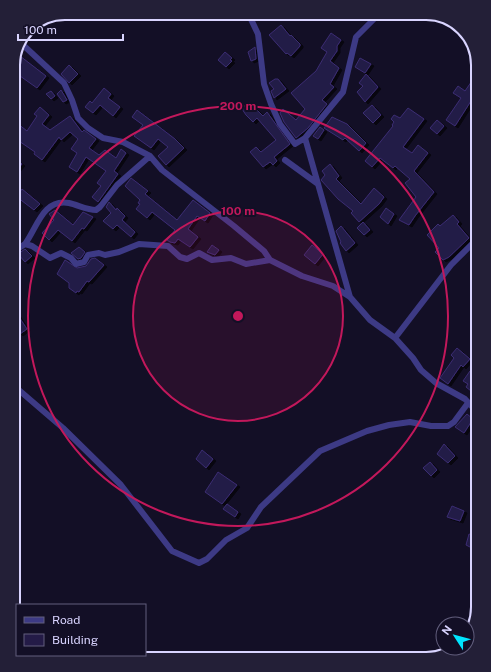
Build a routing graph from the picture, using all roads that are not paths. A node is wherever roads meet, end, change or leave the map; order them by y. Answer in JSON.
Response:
{"nodes":[{"id":1,"x":251,"y":20,"type":"edge"},
{"id":2,"x":373,"y":20,"type":"edge"},
{"id":3,"x":24,"y":46,"type":"edge"},
{"id":4,"x":305,"y":138,"type":"junction"},
{"id":5,"x":150,"y":156,"type":"junction"},
{"id":6,"x":285,"y":160,"type":"dead end"},
{"id":7,"x":318,"y":184,"type":"junction"},
{"id":8,"x":25,"y":244,"type":"junction"},
{"id":9,"x":471,"y":245,"type":"edge"},
{"id":10,"x":20,"y":247,"type":"edge"},
{"id":11,"x":270,"y":260,"type":"junction"},
{"id":12,"x":350,"y":297,"type":"junction"},
{"id":13,"x":395,"y":338,"type":"junction"},
{"id":14,"x":20,"y":391,"type":"edge"},
{"id":15,"x":468,"y":402,"type":"junction"},
{"id":16,"x":471,"y":405,"type":"edge"}],
"edges":[{"from":1,"to":4,"type":"street"},
{"from":2,"to":4,"type":"street"},
{"from":3,"to":5,"type":"street"},
{"from":4,"to":7,"type":"street"},
{"from":5,"to":8,"type":"street"},
{"from":5,"to":11,"type":"street"},
{"from":6,"to":7,"type":"street"},
{"from":7,"to":12,"type":"street"},
{"from":8,"to":10,"type":"street"},
{"from":8,"to":11,"type":"street"},
{"from":9,"to":13,"type":"street"},
{"from":11,"to":12,"type":"street"},
{"from":12,"to":13,"type":"street"},
{"from":13,"to":15,"type":"street"},
{"from":14,"to":15,"type":"street"},
{"from":15,"to":16,"type":"street"}]}
